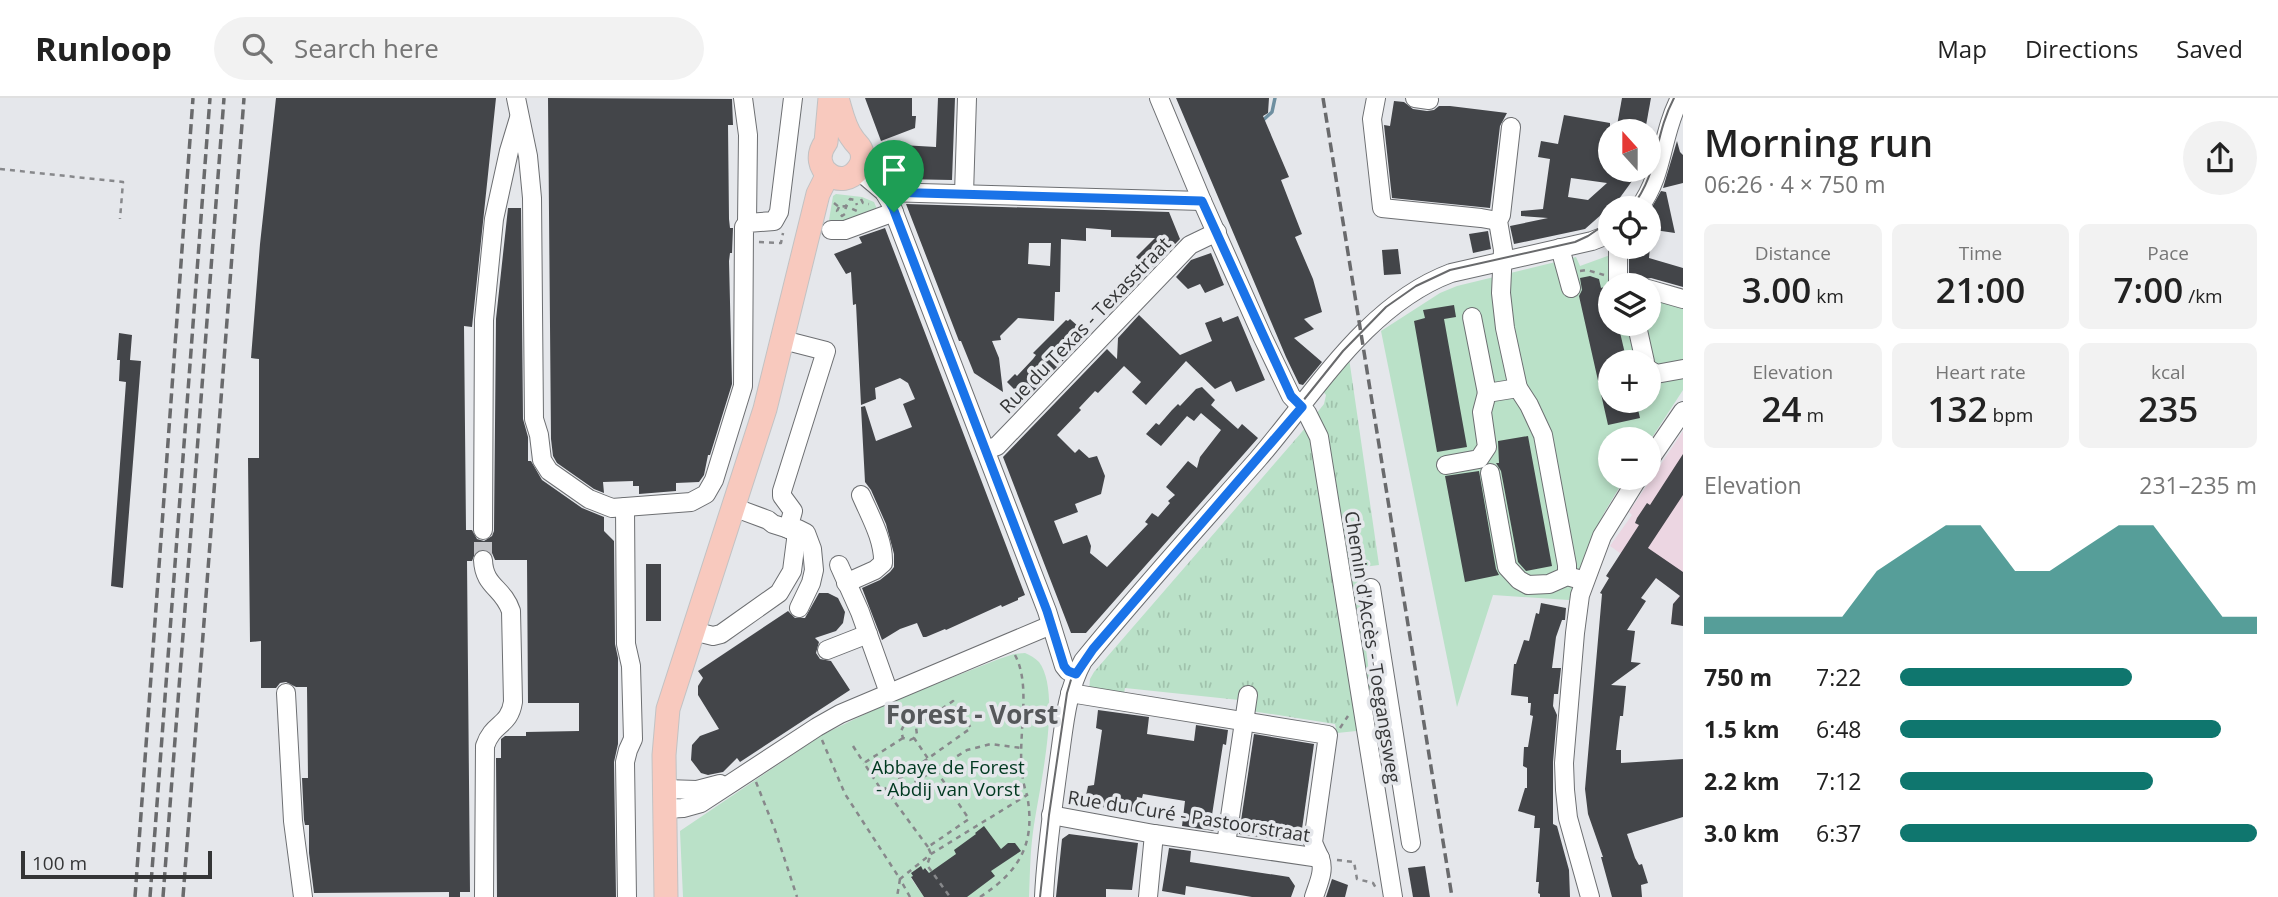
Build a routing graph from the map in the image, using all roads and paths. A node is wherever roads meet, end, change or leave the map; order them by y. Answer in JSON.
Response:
{"nodes":[{"id":1,"x":526,"y":98,"type":"edge"},
{"id":2,"x":743,"y":98,"type":"edge"},
{"id":3,"x":793,"y":98,"type":"edge"},
{"id":4,"x":830,"y":98,"type":"edge"},
{"id":5,"x":837,"y":98,"type":"edge"},
{"id":6,"x":967,"y":98,"type":"edge"},
{"id":7,"x":1159,"y":98,"type":"edge"},
{"id":8,"x":1376,"y":98,"type":"edge"},
{"id":9,"x":1668,"y":98,"type":"edge"},
{"id":10,"x":1681,"y":98,"type":"edge"},
{"id":11,"x":518,"y":107,"type":"edge"},
{"id":12,"x":1660,"y":119,"type":"edge"},
{"id":13,"x":1511,"y":127,"type":"dead end"},
{"id":14,"x":852,"y":139,"type":"junction"},
{"id":15,"x":826,"y":142,"type":"junction"},
{"id":16,"x":0,"y":169,"type":"edge"},
{"id":17,"x":858,"y":170,"type":"junction"},
{"id":18,"x":828,"y":174,"type":"junction"},
{"id":19,"x":964,"y":194,"type":"junction"},
{"id":20,"x":845,"y":196,"type":"dead end"},
{"id":21,"x":1646,"y":196,"type":"edge"},
{"id":22,"x":879,"y":198,"type":"junction"},
{"id":23,"x":849,"y":200,"type":"junction"},
{"id":24,"x":1202,"y":201,"type":"junction"},
{"id":25,"x":835,"y":202,"type":"dead end"},
{"id":26,"x":858,"y":204,"type":"junction"},
{"id":27,"x":846,"y":206,"type":"junction"},
{"id":28,"x":839,"y":207,"type":"junction"},
{"id":29,"x":854,"y":208,"type":"dead end"},
{"id":30,"x":894,"y":212,"type":"junction"},
{"id":31,"x":120,"y":219,"type":"dead end"},
{"id":32,"x":1498,"y":221,"type":"junction"},
{"id":33,"x":747,"y":223,"type":"junction"},
{"id":34,"x":831,"y":230,"type":"dead end"},
{"id":35,"x":1598,"y":230,"type":"edge"},
{"id":36,"x":1217,"y":232,"type":"junction"},
{"id":37,"x":1598,"y":239,"type":"edge"},
{"id":38,"x":1562,"y":248,"type":"junction"},
{"id":39,"x":1504,"y":261,"type":"junction"},
{"id":40,"x":1598,"y":274,"type":"edge"},
{"id":41,"x":1569,"y":282,"type":"joint"},
{"id":42,"x":1661,"y":293,"type":"edge"},
{"id":43,"x":1683,"y":299,"type":"edge"},
{"id":44,"x":1472,"y":317,"type":"dead end"},
{"id":45,"x":782,"y":345,"type":"junction"},
{"id":46,"x":1683,"y":369,"type":"edge"},
{"id":47,"x":1661,"y":373,"type":"edge"},
{"id":48,"x":1518,"y":388,"type":"junction"},
{"id":49,"x":1488,"y":393,"type":"junction"},
{"id":50,"x":1302,"y":407,"type":"junction"},
{"id":51,"x":1683,"y":411,"type":"edge"},
{"id":52,"x":1661,"y":443,"type":"edge"},
{"id":53,"x":986,"y":450,"type":"junction"},
{"id":54,"x":1446,"y":465,"type":"dead end"},
{"id":55,"x":1490,"y":473,"type":"dead end"},
{"id":56,"x":1631,"y":490,"type":"edge"},
{"id":57,"x":861,"y":495,"type":"dead end"},
{"id":58,"x":625,"y":508,"type":"junction"},
{"id":59,"x":732,"y":510,"type":"junction"},
{"id":60,"x":785,"y":527,"type":"junction"},
{"id":61,"x":483,"y":530,"type":"tunnel mouth"},
{"id":62,"x":483,"y":561,"type":"tunnel mouth"},
{"id":63,"x":839,"y":565,"type":"dead end"},
{"id":64,"x":1576,"y":578,"type":"junction"},
{"id":65,"x":846,"y":583,"type":"junction"},
{"id":66,"x":1371,"y":588,"type":"dead end"},
{"id":67,"x":799,"y":608,"type":"dead end"},
{"id":68,"x":1051,"y":625,"type":"junction"},
{"id":69,"x":693,"y":631,"type":"junction"},
{"id":70,"x":868,"y":634,"type":"junction"},
{"id":71,"x":1012,"y":649,"type":"dead end"},
{"id":72,"x":827,"y":650,"type":"dead end"},
{"id":73,"x":1076,"y":674,"type":"junction"},
{"id":74,"x":286,"y":693,"type":"dead end"},
{"id":75,"x":889,"y":693,"type":"junction"},
{"id":76,"x":1070,"y":693,"type":"junction"},
{"id":77,"x":1248,"y":695,"type":"dead end"},
{"id":78,"x":1046,"y":709,"type":"dead end"},
{"id":79,"x":1022,"y":710,"type":"junction"},
{"id":80,"x":1243,"y":723,"type":"junction"},
{"id":81,"x":817,"y":727,"type":"junction"},
{"id":82,"x":916,"y":727,"type":"junction"},
{"id":83,"x":903,"y":738,"type":"junction"},
{"id":84,"x":914,"y":738,"type":"junction"},
{"id":85,"x":853,"y":746,"type":"dead end"},
{"id":86,"x":1021,"y":748,"type":"junction"},
{"id":87,"x":928,"y":758,"type":"junction"},
{"id":88,"x":864,"y":763,"type":"junction"},
{"id":89,"x":935,"y":769,"type":"junction"},
{"id":90,"x":749,"y":771,"type":"junction"},
{"id":91,"x":1376,"y":794,"type":"junction"},
{"id":92,"x":1027,"y":795,"type":"junction"},
{"id":93,"x":1404,"y":795,"type":"junction"},
{"id":94,"x":665,"y":799,"type":"junction"},
{"id":95,"x":1051,"y":815,"type":"junction"},
{"id":96,"x":1154,"y":834,"type":"junction"},
{"id":97,"x":1411,"y":843,"type":"dead end"},
{"id":98,"x":1226,"y":844,"type":"junction"},
{"id":99,"x":928,"y":847,"type":"junction"},
{"id":100,"x":931,"y":854,"type":"junction"},
{"id":101,"x":1320,"y":858,"type":"junction"},
{"id":102,"x":900,"y":879,"type":"junction"},
{"id":103,"x":988,"y":892,"type":"junction"},
{"id":104,"x":1385,"y":894,"type":"edge"},
{"id":105,"x":303,"y":897,"type":"edge"},
{"id":106,"x":484,"y":897,"type":"edge"},
{"id":107,"x":627,"y":897,"type":"edge"},
{"id":108,"x":666,"y":897,"type":"edge"},
{"id":109,"x":797,"y":897,"type":"edge"},
{"id":110,"x":897,"y":897,"type":"edge"},
{"id":111,"x":910,"y":897,"type":"edge"},
{"id":112,"x":950,"y":897,"type":"edge"},
{"id":113,"x":980,"y":897,"type":"edge"},
{"id":114,"x":992,"y":897,"type":"edge"},
{"id":115,"x":1044,"y":897,"type":"edge"},
{"id":116,"x":1148,"y":897,"type":"edge"},
{"id":117,"x":1314,"y":897,"type":"edge"},
{"id":118,"x":1590,"y":897,"type":"edge"}],
"edges":[{"from":1,"to":11,"type":"street"},
{"from":2,"to":33,"type":"street"},
{"from":3,"to":33,"type":"street"},
{"from":4,"to":15,"type":"main road"},
{"from":5,"to":14,"type":"main road"},
{"from":6,"to":19,"type":"street"},
{"from":7,"to":24,"type":"street","name":"Chemin d'Accès - Toegangsweg"},
{"from":8,"to":32,"type":"street"},
{"from":9,"to":12,"type":"street"},
{"from":10,"to":21,"type":"street"},
{"from":11,"to":58,"type":"street"},
{"from":11,"to":61,"type":"street"},
{"from":13,"to":32,"type":"street"},
{"from":14,"to":15,"type":"main road"},
{"from":14,"to":17,"type":"main road"},
{"from":15,"to":18,"type":"main road"},
{"from":16,"to":31,"type":"path"},
{"from":17,"to":18,"type":"main road"},
{"from":17,"to":22,"type":"street"},
{"from":18,"to":45,"type":"main road"},
{"from":19,"to":22,"type":"street"},
{"from":19,"to":24,"type":"street"},
{"from":20,"to":23,"type":"path"},
{"from":22,"to":26,"type":"path"},
{"from":22,"to":30,"type":"street"},
{"from":23,"to":26,"type":"path"},
{"from":23,"to":27,"type":"path"},
{"from":24,"to":36,"type":"street","name":"Chemin d'Accès - Toegangsweg"},
{"from":25,"to":28,"type":"path"},
{"from":26,"to":29,"type":"path"},
{"from":27,"to":28,"type":"path"},
{"from":27,"to":28,"type":"path"},
{"from":30,"to":34,"type":"street"},
{"from":30,"to":53,"type":"street"},
{"from":32,"to":39,"type":"street"},
{"from":33,"to":58,"type":"street"},
{"from":35,"to":38,"type":"street"},
{"from":36,"to":50,"type":"street","name":"Chemin d'Accès - Toegangsweg"},
{"from":36,"to":53,"type":"street","name":"Rue du Texas - Texasstraat"},
{"from":37,"to":38,"type":"street"},
{"from":38,"to":39,"type":"street"},
{"from":38,"to":41,"type":"street"},
{"from":39,"to":48,"type":"street"},
{"from":39,"to":50,"type":"street"},
{"from":40,"to":41,"type":"path"},
{"from":42,"to":43,"type":"street"},
{"from":44,"to":49,"type":"street"},
{"from":45,"to":59,"type":"main road"},
{"from":45,"to":60,"type":"street"},
{"from":46,"to":47,"type":"street"},
{"from":48,"to":49,"type":"street"},
{"from":48,"to":64,"type":"street"},
{"from":49,"to":54,"type":"street"},
{"from":50,"to":73,"type":"street"},
{"from":50,"to":91,"type":"street","name":"Chemin d'Accès - Toegangsweg"},
{"from":51,"to":52,"type":"street"},
{"from":53,"to":68,"type":"street"},
{"from":55,"to":64,"type":"street"},
{"from":56,"to":64,"type":"street"},
{"from":57,"to":65,"type":"street"},
{"from":58,"to":107,"type":"street"},
{"from":59,"to":60,"type":"street"},
{"from":59,"to":69,"type":"main road"},
{"from":60,"to":67,"type":"street"},
{"from":60,"to":69,"type":"street"},
{"from":62,"to":106,"type":"street"},
{"from":63,"to":65,"type":"street"},
{"from":64,"to":118,"type":"street"},
{"from":65,"to":70,"type":"street"},
{"from":66,"to":93,"type":"street"},
{"from":68,"to":73,"type":"street"},
{"from":68,"to":75,"type":"street"},
{"from":69,"to":94,"type":"main road"},
{"from":70,"to":72,"type":"street"},
{"from":70,"to":75,"type":"street"},
{"from":71,"to":79,"type":"path"},
{"from":73,"to":76,"type":"street"},
{"from":74,"to":105,"type":"street"},
{"from":75,"to":81,"type":"street"},
{"from":76,"to":80,"type":"street"},
{"from":76,"to":95,"type":"street"},
{"from":77,"to":80,"type":"street"},
{"from":78,"to":79,"type":"path"},
{"from":79,"to":86,"type":"path"},
{"from":80,"to":98,"type":"street"},
{"from":80,"to":101,"type":"street"},
{"from":81,"to":90,"type":"street"},
{"from":81,"to":102,"type":"path"},
{"from":82,"to":83,"type":"path"},
{"from":82,"to":84,"type":"path"},
{"from":82,"to":87,"type":"path"},
{"from":83,"to":84,"type":"path"},
{"from":83,"to":88,"type":"path"},
{"from":84,"to":87,"type":"path"},
{"from":85,"to":88,"type":"path"},
{"from":86,"to":89,"type":"path"},
{"from":86,"to":92,"type":"path"},
{"from":87,"to":88,"type":"path"},
{"from":87,"to":89,"type":"path"},
{"from":89,"to":99,"type":"path"},
{"from":89,"to":99,"type":"path"},
{"from":90,"to":94,"type":"street"},
{"from":90,"to":109,"type":"path"},
{"from":91,"to":93,"type":"street"},
{"from":91,"to":104,"type":"street","name":"Chemin d'Accès - Toegangsweg"},
{"from":92,"to":100,"type":"path"},
{"from":92,"to":103,"type":"path"},
{"from":93,"to":97,"type":"street"},
{"from":94,"to":108,"type":"main road"},
{"from":95,"to":96,"type":"street","name":"Rue du Curé - Pastoorstraat"},
{"from":95,"to":115,"type":"street"},
{"from":96,"to":98,"type":"street","name":"Rue du Curé - Pastoorstraat"},
{"from":96,"to":116,"type":"street"},
{"from":98,"to":101,"type":"street","name":"Rue du Curé - Pastoorstraat"},
{"from":99,"to":100,"type":"path"},
{"from":100,"to":102,"type":"path"},
{"from":100,"to":112,"type":"path"},
{"from":101,"to":104,"type":"path"},
{"from":101,"to":117,"type":"street"},
{"from":102,"to":110,"type":"path"},
{"from":102,"to":111,"type":"path"},
{"from":103,"to":113,"type":"path"},
{"from":103,"to":114,"type":"path"}]}
